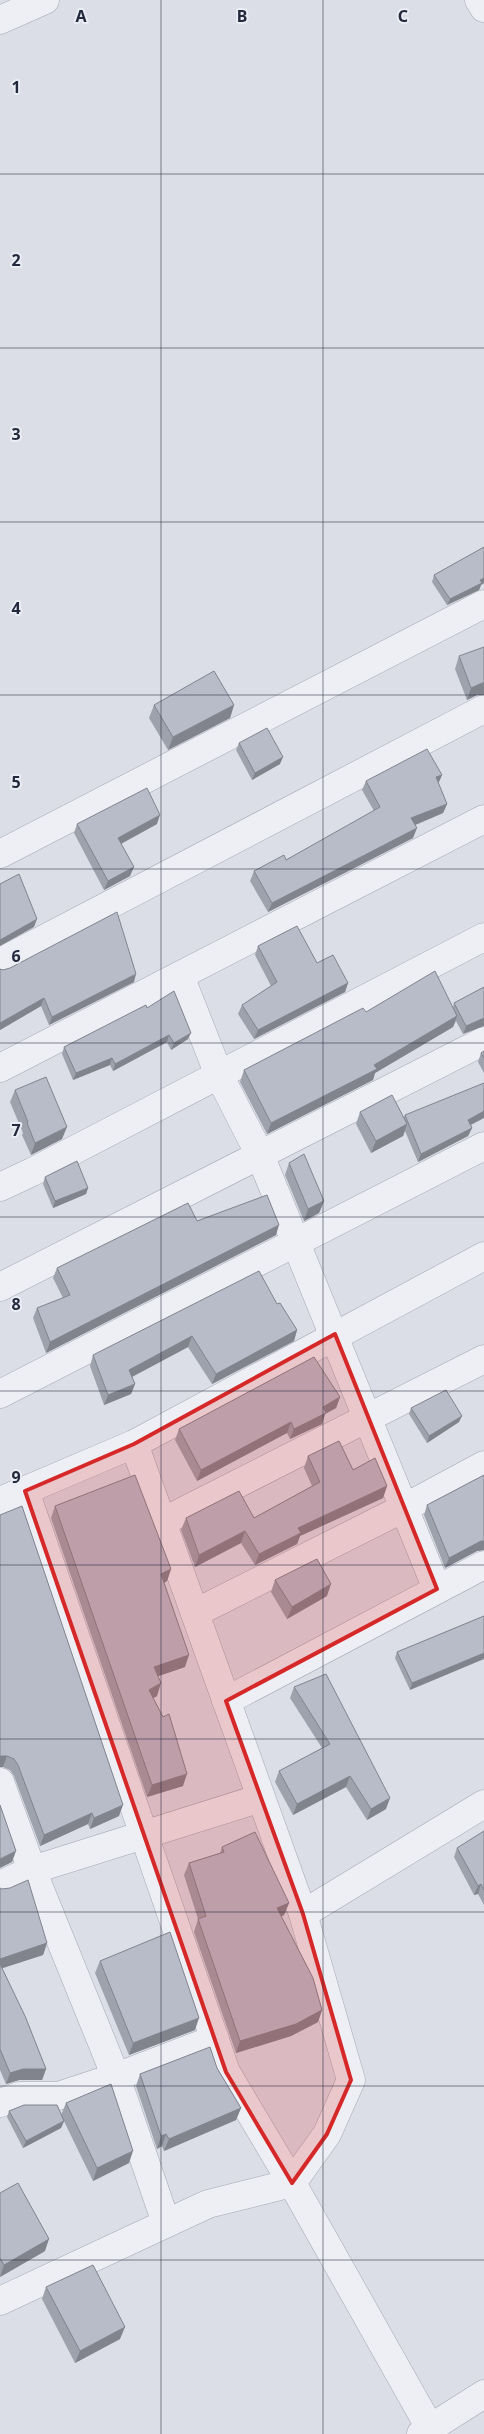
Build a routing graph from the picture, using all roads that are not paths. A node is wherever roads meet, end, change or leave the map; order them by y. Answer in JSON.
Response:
{"nodes":[{"id":1,"x":45,"y":0,"type":"edge"},
{"id":2,"x":479,"y":0,"type":"edge"},
{"id":3,"x":484,"y":8,"type":"edge"},
{"id":4,"x":0,"y":20,"type":"edge"},
{"id":5,"x":484,"y":604,"type":"edge"},
{"id":6,"x":484,"y":708,"type":"edge"},
{"id":7,"x":484,"y":819,"type":"edge"},
{"id":8,"x":0,"y":854,"type":"edge"},
{"id":9,"x":484,"y":937,"type":"edge"},
{"id":10,"x":0,"y":962,"type":"edge"},
{"id":11,"x":180,"y":976,"type":"junction"},
{"id":12,"x":484,"y":1041,"type":"edge"},
{"id":13,"x":0,"y":1068,"type":"edge"},
{"id":14,"x":219,"y":1075,"type":"junction"},
{"id":15,"x":484,"y":1146,"type":"edge"},
{"id":16,"x":260,"y":1155,"type":"junction"},
{"id":17,"x":0,"y":1187,"type":"edge"},
{"id":18,"x":296,"y":1242,"type":"junction"},
{"id":19,"x":484,"y":1256,"type":"edge"},
{"id":20,"x":0,"y":1287,"type":"edge"},
{"id":21,"x":335,"y":1334,"type":"junction"},
{"id":22,"x":484,"y":1359,"type":"edge"},
{"id":23,"x":0,"y":1394,"type":"edge"},
{"id":24,"x":368,"y":1419,"type":"junction"},
{"id":25,"x":134,"y":1444,"type":"junction"},
{"id":26,"x":484,"y":1465,"type":"edge"},
{"id":27,"x":25,"y":1491,"type":"junction"},
{"id":28,"x":0,"y":1502,"type":"edge"},
{"id":29,"x":404,"y":1508,"type":"junction"},
{"id":30,"x":162,"y":1522,"type":"junction"},
{"id":31,"x":484,"y":1565,"type":"edge"},
{"id":32,"x":437,"y":1589,"type":"junction"},
{"id":33,"x":195,"y":1613,"type":"junction"},
{"id":34,"x":226,"y":1701,"type":"junction"},
{"id":35,"x":0,"y":1782,"type":"edge"},
{"id":36,"x":261,"y":1798,"type":"junction"},
{"id":37,"x":484,"y":1804,"type":"edge"},
{"id":38,"x":145,"y":1836,"type":"junction"},
{"id":39,"x":32,"y":1870,"type":"junction"},
{"id":40,"x":0,"y":1885,"type":"edge"},
{"id":41,"x":303,"y":1914,"type":"junction"},
{"id":42,"x":215,"y":2039,"type":"junction"},
{"id":43,"x":116,"y":2076,"type":"junction"},
{"id":44,"x":0,"y":2103,"type":"edge"},
{"id":45,"x":292,"y":2183,"type":"junction"},
{"id":46,"x":166,"y":2223,"type":"junction"},
{"id":47,"x":0,"y":2300,"type":"edge"},
{"id":48,"x":484,"y":2394,"type":"edge"},
{"id":49,"x":426,"y":2431,"type":"edge"}],
"edges":[{"from":1,"to":4,"type":"street"},
{"from":2,"to":3,"type":"street"},
{"from":5,"to":8,"type":"street"},
{"from":6,"to":10,"type":"street"},
{"from":7,"to":11,"type":"street"},
{"from":9,"to":14,"type":"street"},
{"from":11,"to":13,"type":"street"},
{"from":11,"to":14,"type":"street"},
{"from":12,"to":16,"type":"street"},
{"from":14,"to":16,"type":"street"},
{"from":14,"to":17,"type":"street"},
{"from":15,"to":18,"type":"street"},
{"from":16,"to":18,"type":"street"},
{"from":16,"to":20,"type":"street"},
{"from":18,"to":21,"type":"street"},
{"from":18,"to":23,"type":"street"},
{"from":19,"to":21,"type":"street"},
{"from":21,"to":24,"type":"street"},
{"from":21,"to":25,"type":"street"},
{"from":22,"to":24,"type":"street"},
{"from":24,"to":29,"type":"street"},
{"from":24,"to":30,"type":"street"},
{"from":25,"to":27,"type":"street"},
{"from":25,"to":30,"type":"street"},
{"from":26,"to":29,"type":"street"},
{"from":27,"to":28,"type":"street"},
{"from":27,"to":38,"type":"street"},
{"from":29,"to":32,"type":"street"},
{"from":29,"to":33,"type":"street"},
{"from":30,"to":33,"type":"street"},
{"from":31,"to":32,"type":"street"},
{"from":32,"to":34,"type":"street"},
{"from":33,"to":34,"type":"street"},
{"from":34,"to":36,"type":"street"},
{"from":35,"to":39,"type":"street"},
{"from":36,"to":38,"type":"street"},
{"from":36,"to":41,"type":"street"},
{"from":37,"to":41,"type":"street"},
{"from":38,"to":39,"type":"street"},
{"from":38,"to":42,"type":"street"},
{"from":39,"to":40,"type":"street"},
{"from":39,"to":43,"type":"street"},
{"from":41,"to":45,"type":"street"},
{"from":42,"to":43,"type":"street"},
{"from":42,"to":45,"type":"street"},
{"from":43,"to":44,"type":"street"},
{"from":43,"to":46,"type":"street"},
{"from":45,"to":46,"type":"street"},
{"from":45,"to":49,"type":"street"},
{"from":46,"to":47,"type":"street"},
{"from":48,"to":49,"type":"street"}]}
